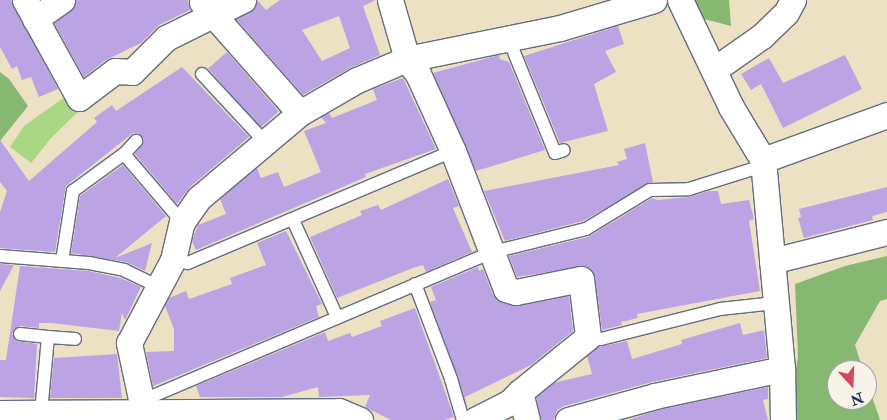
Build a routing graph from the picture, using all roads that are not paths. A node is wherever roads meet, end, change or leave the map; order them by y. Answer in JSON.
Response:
{"nodes":[{"id":1,"x":62,"y":0,"type":"edge"},
{"id":2,"x":243,"y":0,"type":"edge"},
{"id":3,"x":390,"y":0,"type":"edge"},
{"id":4,"x":654,"y":0,"type":"edge"},
{"id":5,"x":680,"y":0,"type":"edge"},
{"id":6,"x":793,"y":0,"type":"edge"},
{"id":7,"x":205,"y":7,"type":"edge"},
{"id":8,"x":30,"y":9,"type":"edge"},
{"id":9,"x":509,"y":40,"type":"junction"},
{"id":10,"x":407,"y":60,"type":"junction"},
{"id":11,"x":715,"y":69,"type":"junction"},
{"id":12,"x":202,"y":74,"type":"dead end"},
{"id":13,"x":300,"y":113,"type":"junction"},
{"id":14,"x":887,"y":115,"type":"edge"},
{"id":15,"x":136,"y":141,"type":"dead end"},
{"id":16,"x":265,"y":142,"type":"junction"},
{"id":17,"x":564,"y":150,"type":"dead end"},
{"id":18,"x":453,"y":151,"type":"junction"},
{"id":19,"x":124,"y":154,"type":"junction"},
{"id":20,"x":763,"y":163,"type":"junction"},
{"id":21,"x":293,"y":220,"type":"junction"},
{"id":22,"x":182,"y":222,"type":"junction"},
{"id":23,"x":887,"y":232,"type":"edge"},
{"id":24,"x":493,"y":252,"type":"junction"},
{"id":25,"x":0,"y":256,"type":"edge"},
{"id":26,"x":173,"y":260,"type":"junction"},
{"id":27,"x":62,"y":261,"type":"junction"},
{"id":28,"x":772,"y":261,"type":"junction"},
{"id":29,"x":415,"y":284,"type":"junction"},
{"id":30,"x":157,"y":286,"type":"junction"},
{"id":31,"x":776,"y":303,"type":"junction"},
{"id":32,"x":337,"y":317,"type":"junction"},
{"id":33,"x":20,"y":334,"type":"dead end"},
{"id":34,"x":588,"y":336,"type":"junction"},
{"id":35,"x":48,"y":337,"type":"junction"},
{"id":36,"x":75,"y":339,"type":"dead end"},
{"id":37,"x":782,"y":369,"type":"junction"},
{"id":38,"x":520,"y":392,"type":"junction"},
{"id":39,"x":41,"y":412,"type":"junction"},
{"id":40,"x":144,"y":412,"type":"junction"},
{"id":41,"x":6,"y":415,"type":"edge"},
{"id":42,"x":269,"y":416,"type":"edge"},
{"id":43,"x":360,"y":420,"type":"edge"},
{"id":44,"x":463,"y":420,"type":"edge"},
{"id":45,"x":475,"y":420,"type":"edge"},
{"id":46,"x":527,"y":420,"type":"edge"},
{"id":47,"x":568,"y":420,"type":"edge"},
{"id":48,"x":784,"y":420,"type":"edge"}],
"edges":[{"from":1,"to":8,"type":"street"},
{"from":2,"to":7,"type":"street"},
{"from":3,"to":10,"type":"street"},
{"from":4,"to":9,"type":"street"},
{"from":5,"to":11,"type":"street"},
{"from":6,"to":11,"type":"street"},
{"from":7,"to":8,"type":"street"},
{"from":7,"to":13,"type":"street"},
{"from":9,"to":10,"type":"street"},
{"from":9,"to":17,"type":"lane"},
{"from":10,"to":13,"type":"street"},
{"from":10,"to":18,"type":"street"},
{"from":11,"to":20,"type":"street"},
{"from":12,"to":16,"type":"lane"},
{"from":13,"to":16,"type":"street"},
{"from":14,"to":20,"type":"street"},
{"from":15,"to":19,"type":"lane"},
{"from":16,"to":22,"type":"street"},
{"from":18,"to":21,"type":"lane"},
{"from":18,"to":24,"type":"street"},
{"from":19,"to":22,"type":"lane"},
{"from":19,"to":27,"type":"lane"},
{"from":20,"to":24,"type":"lane"},
{"from":20,"to":28,"type":"street"},
{"from":21,"to":26,"type":"lane"},
{"from":21,"to":32,"type":"lane"},
{"from":22,"to":26,"type":"street"},
{"from":23,"to":28,"type":"street"},
{"from":24,"to":29,"type":"lane"},
{"from":24,"to":34,"type":"street"},
{"from":25,"to":27,"type":"lane"},
{"from":26,"to":30,"type":"street"},
{"from":27,"to":30,"type":"lane"},
{"from":28,"to":31,"type":"street"},
{"from":29,"to":32,"type":"lane"},
{"from":29,"to":44,"type":"lane"},
{"from":30,"to":40,"type":"street"},
{"from":31,"to":34,"type":"lane"},
{"from":31,"to":37,"type":"street"},
{"from":32,"to":40,"type":"lane"},
{"from":33,"to":35,"type":"lane"},
{"from":34,"to":38,"type":"street"},
{"from":35,"to":36,"type":"lane"},
{"from":35,"to":39,"type":"lane"},
{"from":37,"to":47,"type":"street"},
{"from":37,"to":48,"type":"street"},
{"from":38,"to":45,"type":"street"},
{"from":38,"to":46,"type":"street"},
{"from":39,"to":40,"type":"street"},
{"from":39,"to":41,"type":"street"},
{"from":40,"to":42,"type":"street"},
{"from":42,"to":43,"type":"street"}]}
